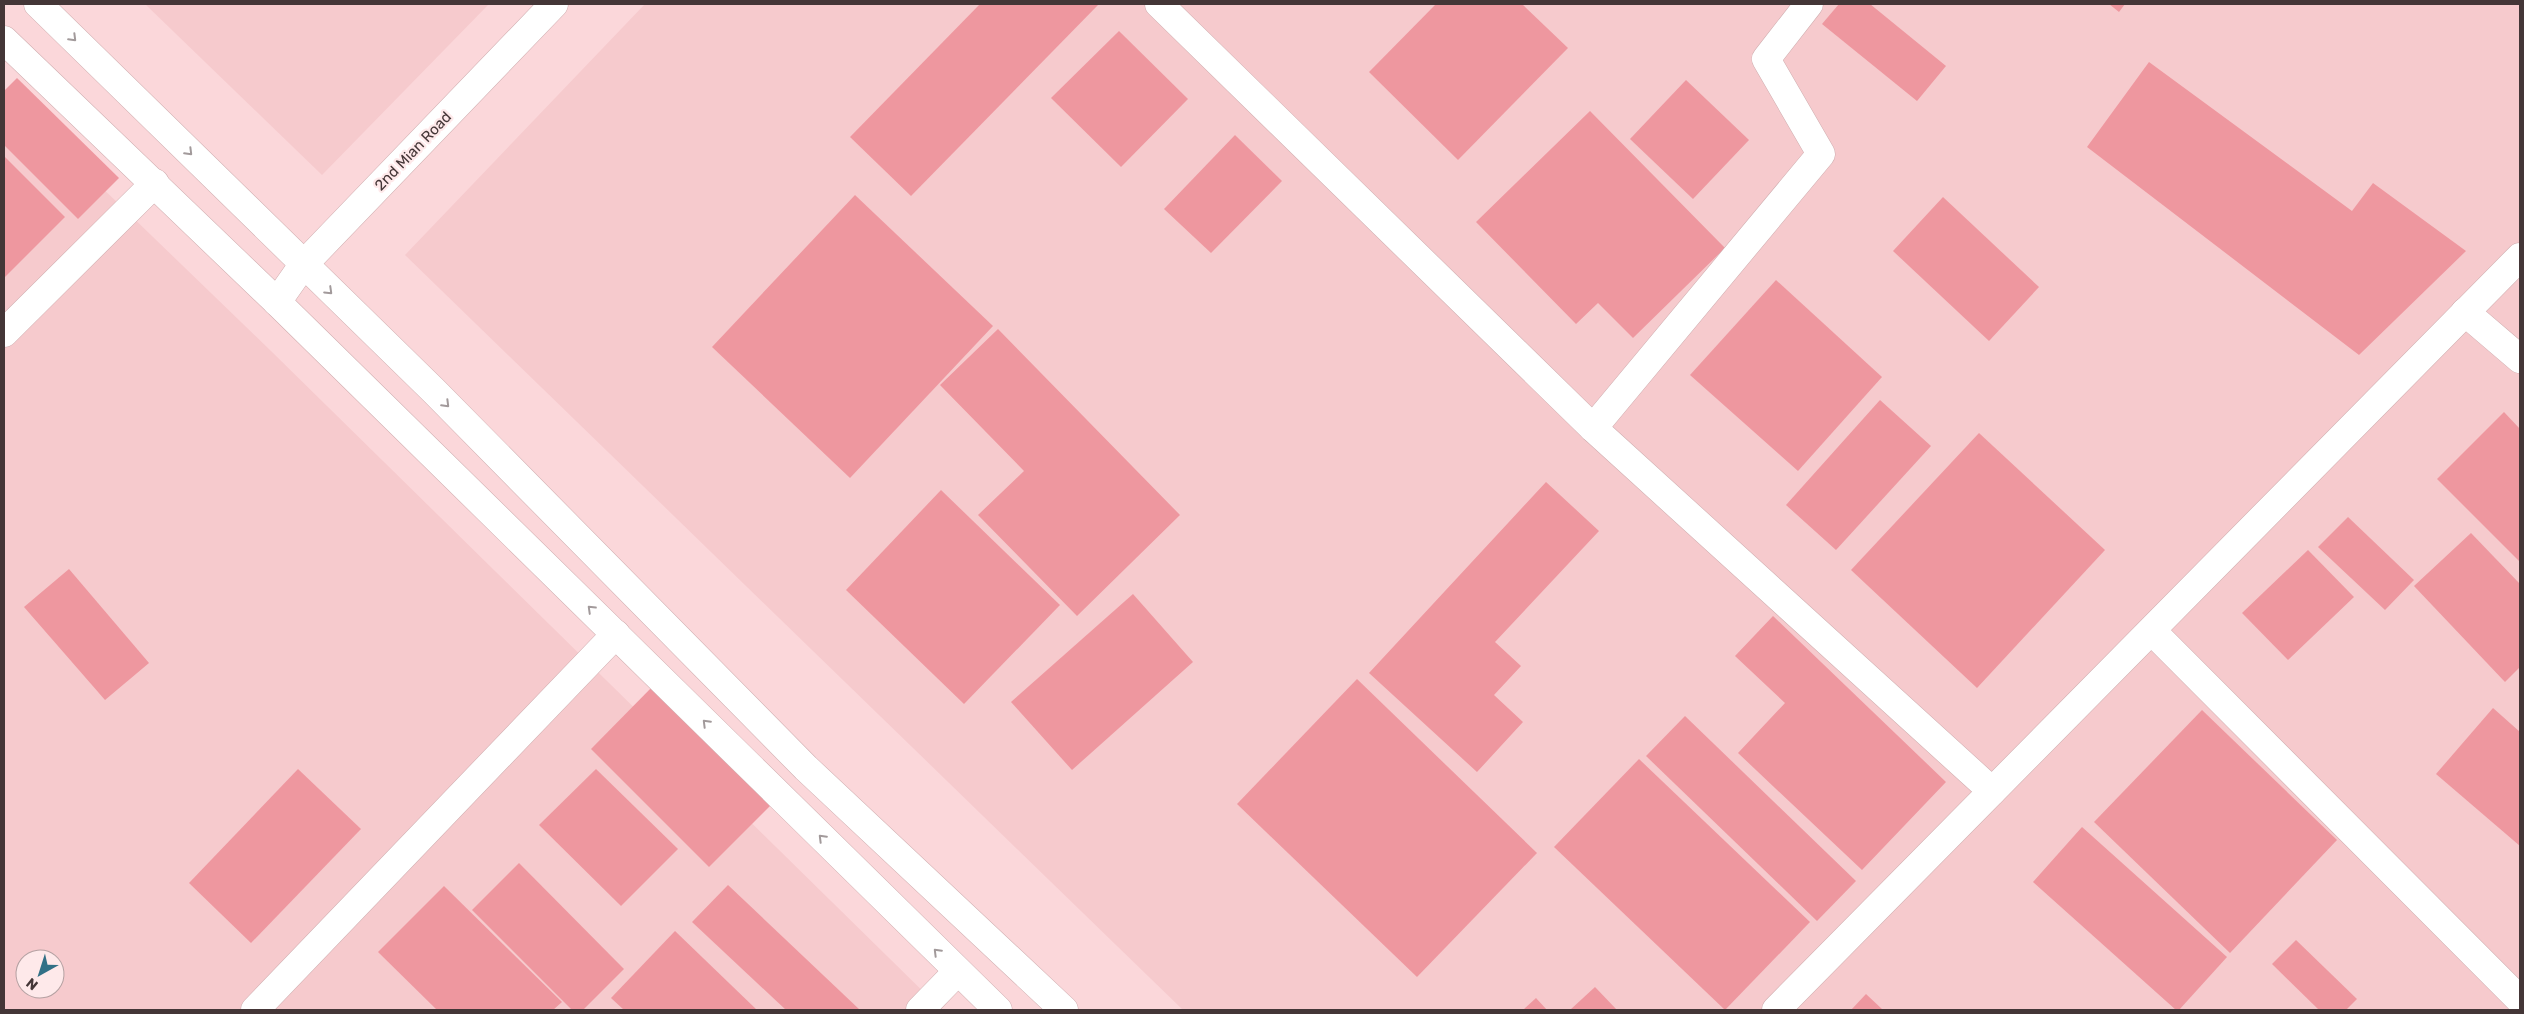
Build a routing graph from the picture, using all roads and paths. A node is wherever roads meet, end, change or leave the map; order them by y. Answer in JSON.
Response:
{"nodes":[{"id":1,"x":38,"y":4,"type":"edge"},
{"id":2,"x":554,"y":4,"type":"edge"},
{"id":3,"x":1809,"y":4,"type":"edge"},
{"id":4,"x":1164,"y":6,"type":"edge"},
{"id":5,"x":4,"y":40,"type":"edge"},
{"id":6,"x":155,"y":183,"type":"junction"},
{"id":7,"x":2520,"y":257,"type":"edge"},
{"id":8,"x":303,"y":265,"type":"junction"},
{"id":9,"x":277,"y":302,"type":"junction"},
{"id":10,"x":2466,"y":312,"type":"junction"},
{"id":11,"x":4,"y":332,"type":"edge"},
{"id":12,"x":2520,"y":359,"type":"edge"},
{"id":13,"x":1593,"y":428,"type":"junction"},
{"id":14,"x":2152,"y":631,"type":"junction"},
{"id":15,"x":616,"y":634,"type":"junction"},
{"id":16,"x":1992,"y":791,"type":"junction"},
{"id":17,"x":957,"y":972,"type":"junction"},
{"id":18,"x":2520,"y":1000,"type":"edge"},
{"id":19,"x":255,"y":1010,"type":"edge"},
{"id":20,"x":920,"y":1010,"type":"edge"},
{"id":21,"x":998,"y":1010,"type":"edge"},
{"id":22,"x":1064,"y":1010,"type":"edge"},
{"id":23,"x":1776,"y":1010,"type":"edge"}],
"edges":[{"from":1,"to":8,"type":"street","one_way":true},
{"from":2,"to":8,"type":"street","name":"2nd Mian Road"},
{"from":3,"to":13,"type":"street"},
{"from":4,"to":13,"type":"street"},
{"from":5,"to":6,"type":"street"},
{"from":6,"to":9,"type":"street"},
{"from":6,"to":11,"type":"street"},
{"from":7,"to":10,"type":"street"},
{"from":8,"to":9,"type":"street","name":"2nd Mian Road"},
{"from":8,"to":22,"type":"street","one_way":true},
{"from":15,"to":9,"type":"street","one_way":true},
{"from":10,"to":12,"type":"street"},
{"from":10,"to":14,"type":"street"},
{"from":13,"to":16,"type":"street"},
{"from":14,"to":16,"type":"street"},
{"from":14,"to":18,"type":"street"},
{"from":17,"to":15,"type":"street","one_way":true},
{"from":15,"to":19,"type":"street"},
{"from":16,"to":23,"type":"street"},
{"from":17,"to":20,"type":"street"},
{"from":17,"to":21,"type":"street"}]}
